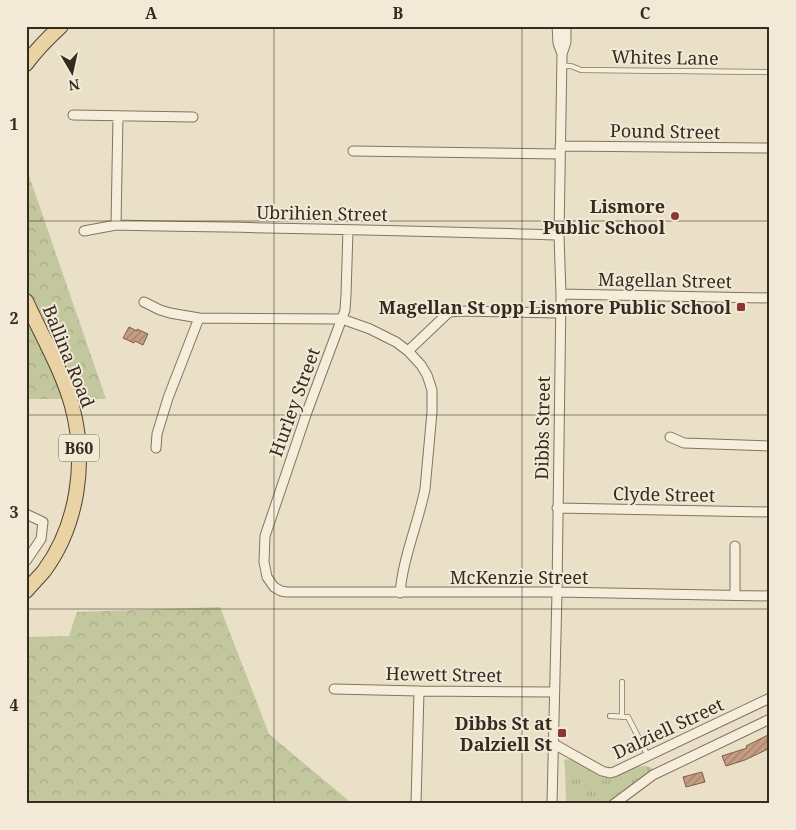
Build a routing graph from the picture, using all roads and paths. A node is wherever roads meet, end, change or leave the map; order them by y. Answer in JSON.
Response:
{"nodes":[{"id":1,"x":62,"y":26,"type":"edge"},
{"id":2,"x":557,"y":26,"type":"edge"},
{"id":3,"x":566,"y":26,"type":"edge"},
{"id":4,"x":562,"y":54,"type":"junction"},
{"id":5,"x":26,"y":64,"type":"edge"},
{"id":6,"x":562,"y":66,"type":"junction"},
{"id":7,"x":770,"y":72,"type":"edge"},
{"id":8,"x":73,"y":115,"type":"dead end"},
{"id":9,"x":118,"y":116,"type":"junction"},
{"id":10,"x":193,"y":117,"type":"dead end"},
{"id":11,"x":770,"y":148,"type":"edge"},
{"id":12,"x":560,"y":150,"type":"junction"},
{"id":13,"x":353,"y":151,"type":"dead end"},
{"id":14,"x":116,"y":225,"type":"junction"},
{"id":15,"x":84,"y":230,"type":"dead end"},
{"id":16,"x":348,"y":230,"type":"junction"},
{"id":17,"x":559,"y":235,"type":"junction"},
{"id":18,"x":561,"y":294,"type":"junction"},
{"id":19,"x":770,"y":298,"type":"edge"},
{"id":20,"x":26,"y":301,"type":"edge"},
{"id":21,"x":144,"y":302,"type":"dead end"},
{"id":22,"x":560,"y":312,"type":"junction"},
{"id":23,"x":199,"y":318,"type":"junction"},
{"id":24,"x":342,"y":319,"type":"junction"},
{"id":25,"x":408,"y":351,"type":"junction"},
{"id":26,"x":670,"y":437,"type":"dead end"},
{"id":27,"x":770,"y":446,"type":"edge"},
{"id":28,"x":156,"y":448,"type":"dead end"},
{"id":29,"x":557,"y":508,"type":"junction"},
{"id":30,"x":770,"y":512,"type":"edge"},
{"id":31,"x":26,"y":514,"type":"edge"},
{"id":32,"x":735,"y":546,"type":"dead end"},
{"id":33,"x":26,"y":561,"type":"edge"},
{"id":34,"x":270,"y":583,"type":"joint"},
{"id":35,"x":26,"y":591,"type":"edge"},
{"id":36,"x":557,"y":592,"type":"junction"},
{"id":37,"x":400,"y":593,"type":"junction"},
{"id":38,"x":735,"y":595,"type":"junction"},
{"id":39,"x":770,"y":596,"type":"edge"},
{"id":40,"x":622,"y":682,"type":"dead end"},
{"id":41,"x":334,"y":689,"type":"dead end"},
{"id":42,"x":419,"y":691,"type":"junction"},
{"id":43,"x":554,"y":692,"type":"junction"},
{"id":44,"x":770,"y":698,"type":"edge"},
{"id":45,"x":610,"y":716,"type":"dead end"},
{"id":46,"x":622,"y":716,"type":"junction"},
{"id":47,"x":770,"y":718,"type":"edge"},
{"id":48,"x":554,"y":744,"type":"junction"},
{"id":49,"x":648,"y":756,"type":"junction"},
{"id":50,"x":416,"y":804,"type":"edge"},
{"id":51,"x":552,"y":804,"type":"edge"},
{"id":52,"x":614,"y":804,"type":"edge"}],
"edges":[{"from":1,"to":5,"type":"main road"},
{"from":2,"to":4,"type":"street","name":"Dibbs Street"},
{"from":3,"to":4,"type":"street","name":"Dibbs Street"},
{"from":4,"to":6,"type":"street","name":"Dibbs Street"},
{"from":6,"to":7,"type":"lane","name":"Whites Lane"},
{"from":6,"to":12,"type":"street","name":"Dibbs Street"},
{"from":8,"to":9,"type":"street"},
{"from":9,"to":10,"type":"street"},
{"from":9,"to":14,"type":"street"},
{"from":11,"to":12,"type":"street","name":"Pound Street"},
{"from":12,"to":13,"type":"street","name":"Pound Street"},
{"from":12,"to":17,"type":"street","name":"Dibbs Street"},
{"from":14,"to":15,"type":"street","name":"Ubrihien Street"},
{"from":14,"to":16,"type":"street","name":"Ubrihien Street"},
{"from":16,"to":17,"type":"street","name":"Ubrihien Street"},
{"from":16,"to":24,"type":"street","name":"Hurley Street"},
{"from":17,"to":18,"type":"street","name":"Dibbs Street"},
{"from":18,"to":19,"type":"street","name":"Magellan Street"},
{"from":18,"to":22,"type":"street","name":"Dibbs Street"},
{"from":20,"to":35,"type":"main road","name":"Ballina Road","number":"B60"},
{"from":21,"to":23,"type":"street"},
{"from":22,"to":25,"type":"street"},
{"from":22,"to":29,"type":"street","name":"Dibbs Street"},
{"from":23,"to":24,"type":"street"},
{"from":23,"to":28,"type":"street"},
{"from":24,"to":25,"type":"street"},
{"from":24,"to":34,"type":"street","name":"Hurley Street"},
{"from":25,"to":37,"type":"street"},
{"from":26,"to":27,"type":"street"},
{"from":29,"to":30,"type":"street","name":"Clyde Street"},
{"from":29,"to":36,"type":"street","name":"Dibbs Street"},
{"from":31,"to":33,"type":"street"},
{"from":32,"to":38,"type":"street"},
{"from":34,"to":37,"type":"street","name":"McKenzie Street"},
{"from":36,"to":37,"type":"street","name":"McKenzie Street"},
{"from":36,"to":38,"type":"street","name":"McKenzie Street"},
{"from":36,"to":43,"type":"street","name":"Dibbs Street"},
{"from":38,"to":39,"type":"street","name":"McKenzie Street"},
{"from":40,"to":46,"type":"lane"},
{"from":41,"to":42,"type":"street","name":"Hewett Street"},
{"from":42,"to":43,"type":"street","name":"Hewett Street"},
{"from":42,"to":50,"type":"street"},
{"from":43,"to":48,"type":"street","name":"Dibbs Street"},
{"from":44,"to":49,"type":"street","name":"Dalziell Street"},
{"from":45,"to":46,"type":"lane"},
{"from":46,"to":49,"type":"lane"},
{"from":47,"to":52,"type":"street","name":"Dalziell Street"},
{"from":48,"to":49,"type":"street","name":"Dalziell Street"},
{"from":48,"to":51,"type":"street","name":"Dibbs Street"}]}
